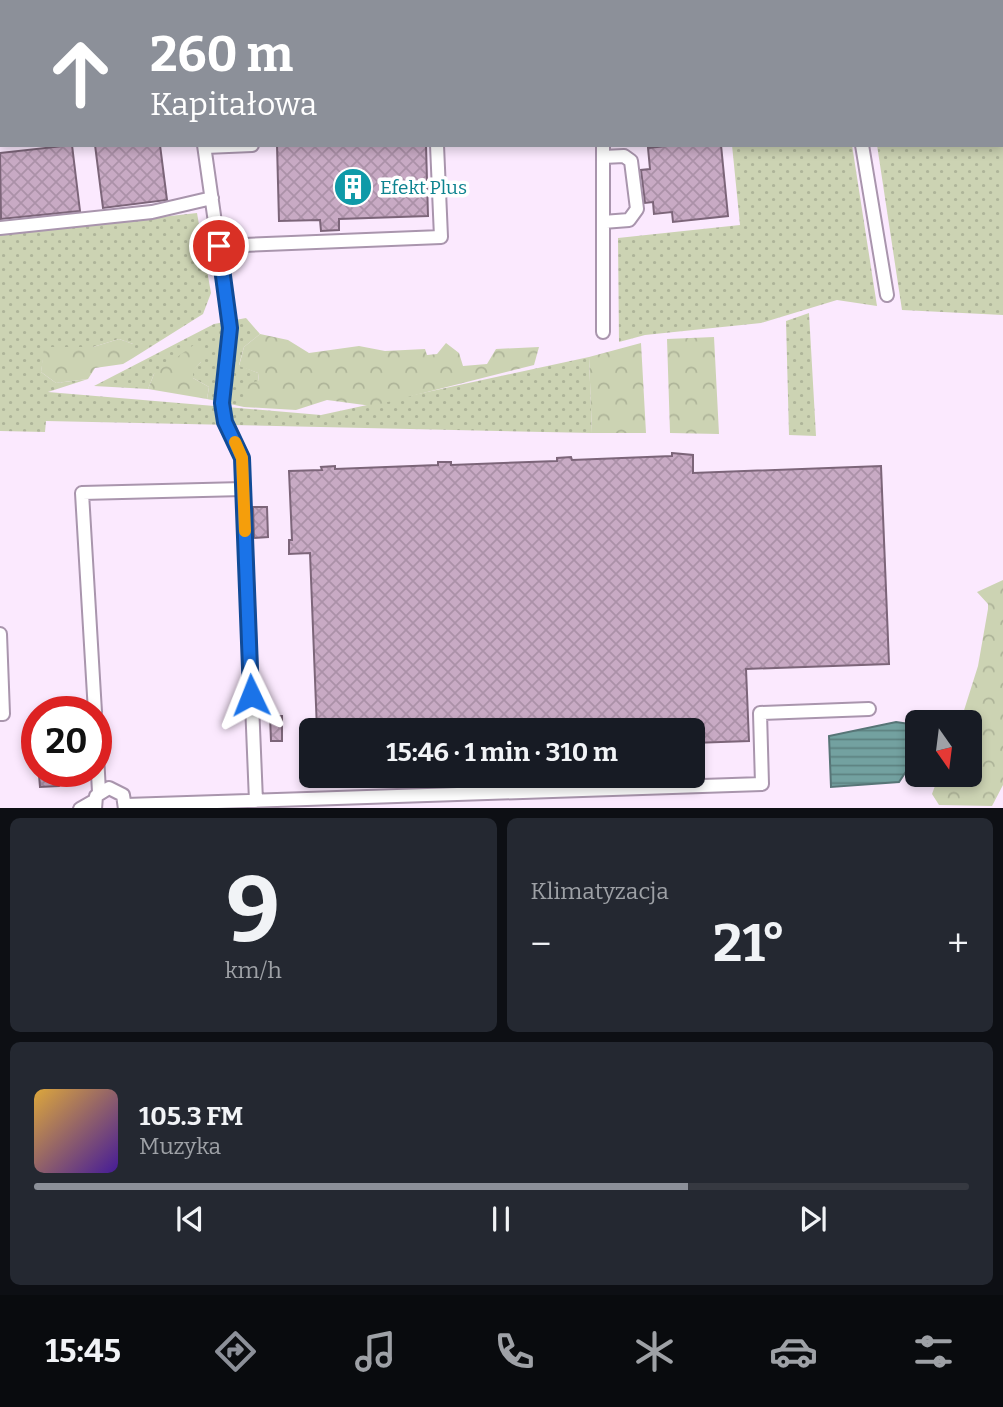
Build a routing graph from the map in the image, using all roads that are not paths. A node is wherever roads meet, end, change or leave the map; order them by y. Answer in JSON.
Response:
{"nodes":[{"id":1,"x":204,"y":147,"type":"edge"},
{"id":2,"x":437,"y":147,"type":"edge"},
{"id":3,"x":862,"y":147,"type":"edge"},
{"id":4,"x":603,"y":151,"type":"edge"},
{"id":5,"x":212,"y":198,"type":"junction"},
{"id":6,"x":603,"y":222,"type":"junction"},
{"id":7,"x":0,"y":228,"type":"edge"},
{"id":8,"x":219,"y":246,"type":"junction"},
{"id":9,"x":887,"y":295,"type":"dead end"},
{"id":10,"x":603,"y":332,"type":"dead end"},
{"id":11,"x":243,"y":489,"type":"junction"},
{"id":12,"x":0,"y":634,"type":"edge"},
{"id":13,"x":94,"y":696,"type":"edge"},
{"id":14,"x":869,"y":709,"type":"dead end"},
{"id":15,"x":0,"y":714,"type":"edge"},
{"id":16,"x":96,"y":800,"type":"edge"},
{"id":17,"x":256,"y":802,"type":"junction"},
{"id":18,"x":125,"y":807,"type":"edge"},
{"id":19,"x":80,"y":808,"type":"edge"}],
"edges":[{"from":1,"to":5,"type":"street"},
{"from":2,"to":8,"type":"street"},
{"from":3,"to":9,"type":"street"},
{"from":4,"to":6,"type":"street"},
{"from":4,"to":6,"type":"street"},
{"from":5,"to":7,"type":"street"},
{"from":5,"to":8,"type":"street"},
{"from":6,"to":10,"type":"street"},
{"from":8,"to":11,"type":"street"},
{"from":11,"to":13,"type":"street"},
{"from":11,"to":17,"type":"street"},
{"from":12,"to":15,"type":"street"},
{"from":14,"to":17,"type":"street"},
{"from":16,"to":18,"type":"street"},
{"from":16,"to":19,"type":"street"},
{"from":17,"to":18,"type":"street"}]}
